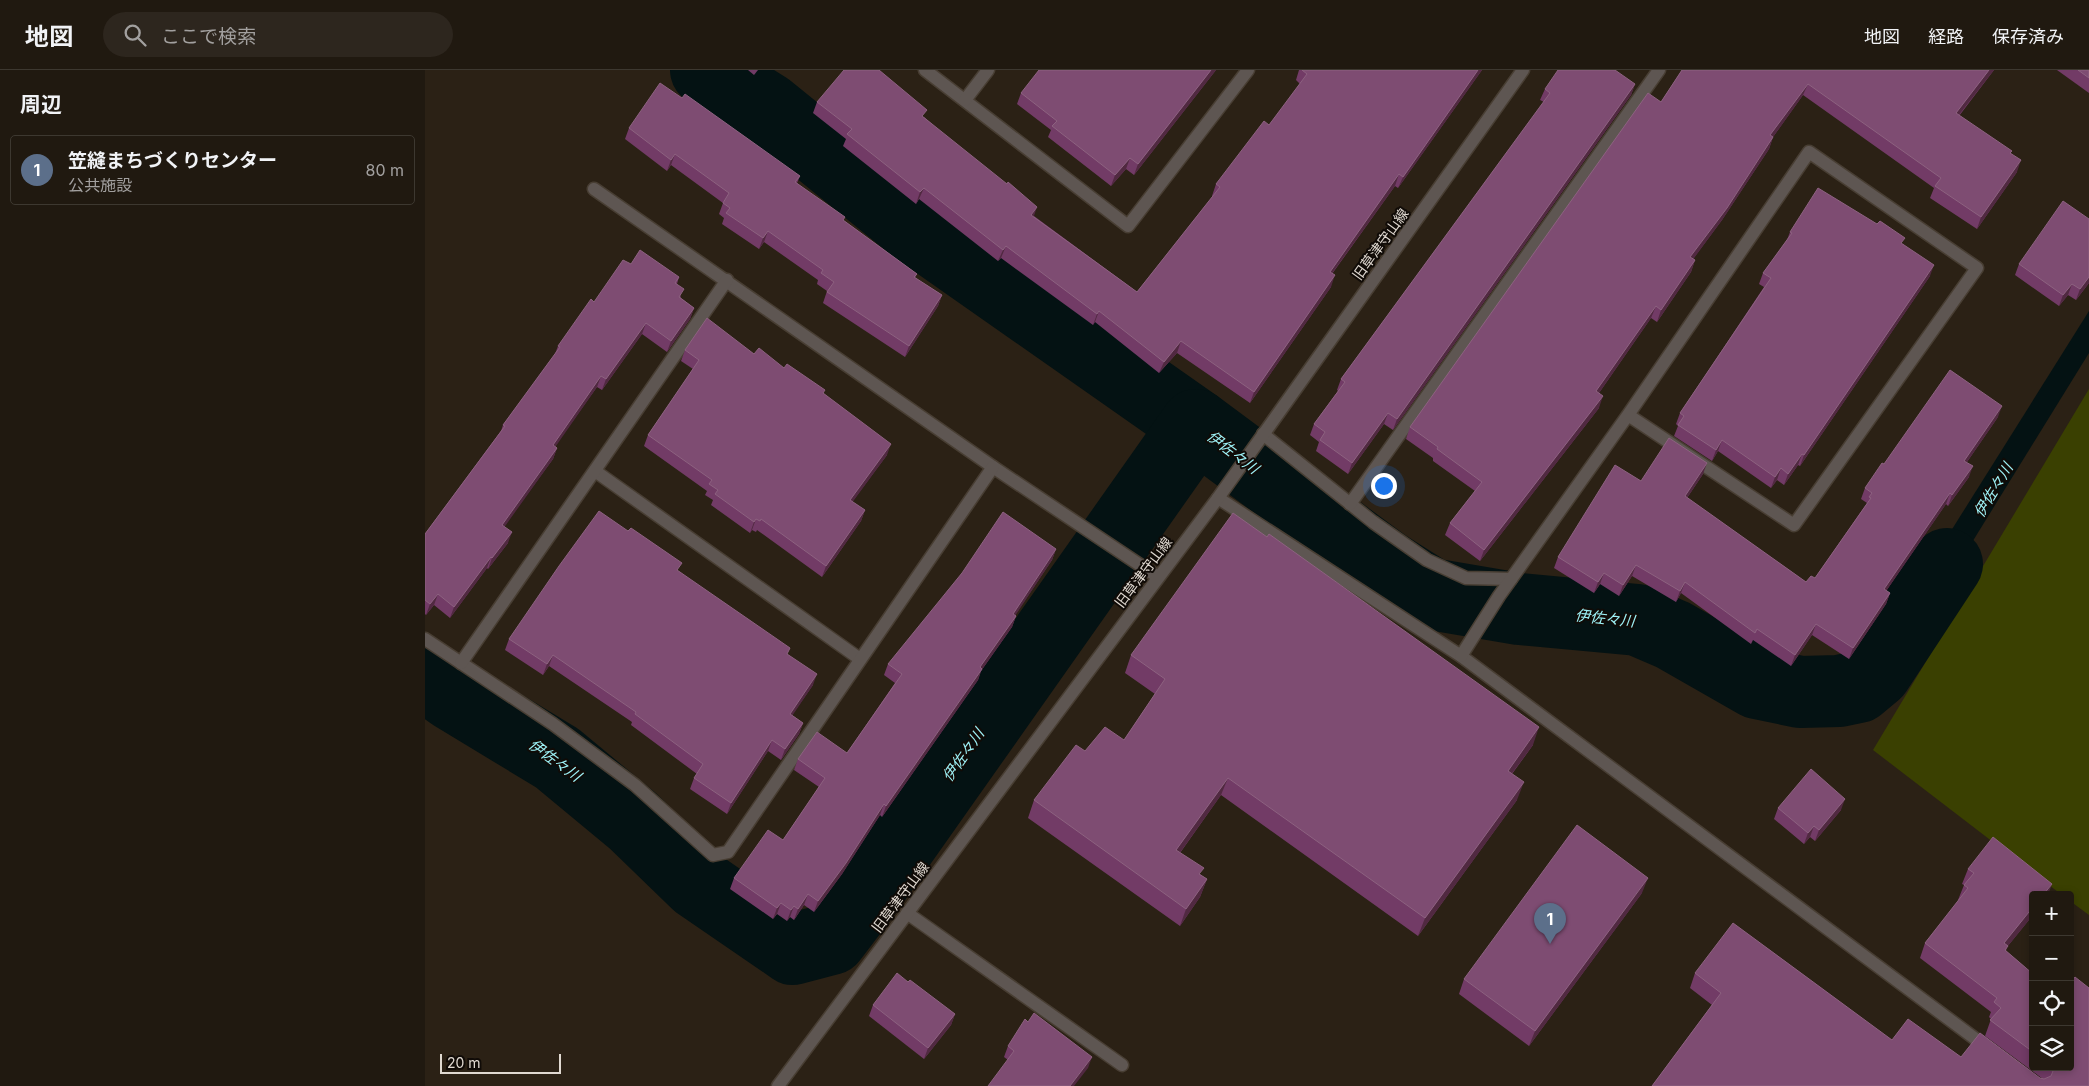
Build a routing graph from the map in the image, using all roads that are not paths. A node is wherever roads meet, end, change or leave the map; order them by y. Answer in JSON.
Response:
{"nodes":[{"id":1,"x":925,"y":70,"type":"edge"},
{"id":2,"x":988,"y":70,"type":"edge"},
{"id":3,"x":1248,"y":70,"type":"edge"},
{"id":4,"x":1523,"y":70,"type":"edge"},
{"id":5,"x":1659,"y":70,"type":"edge"},
{"id":6,"x":965,"y":100,"type":"junction"},
{"id":7,"x":594,"y":189,"type":"dead end"},
{"id":8,"x":727,"y":280,"type":"junction"},
{"id":9,"x":1628,"y":415,"type":"junction"},
{"id":10,"x":1263,"y":434,"type":"junction"},
{"id":11,"x":993,"y":467,"type":"junction"},
{"id":12,"x":595,"y":471,"type":"junction"},
{"id":13,"x":1218,"y":498,"type":"junction"},
{"id":14,"x":1350,"y":504,"type":"junction"},
{"id":15,"x":1158,"y":577,"type":"junction"},
{"id":16,"x":1511,"y":579,"type":"junction"},
{"id":17,"x":425,"y":639,"type":"edge"},
{"id":18,"x":1461,"y":656,"type":"junction"},
{"id":19,"x":860,"y":659,"type":"junction"},
{"id":20,"x":461,"y":664,"type":"junction"},
{"id":21,"x":907,"y":913,"type":"junction"},
{"id":22,"x":1999,"y":1056,"type":"edge"},
{"id":23,"x":1122,"y":1065,"type":"dead end"},
{"id":24,"x":778,"y":1086,"type":"edge"}],
"edges":[{"from":1,"to":6,"type":"street"},
{"from":2,"to":6,"type":"street"},
{"from":3,"to":6,"type":"street"},
{"from":4,"to":10,"type":"street","name":"旧草津守山線"},
{"from":5,"to":14,"type":"street"},
{"from":7,"to":8,"type":"street"},
{"from":8,"to":11,"type":"street"},
{"from":8,"to":12,"type":"street"},
{"from":9,"to":9,"type":"street"},
{"from":9,"to":16,"type":"street"},
{"from":10,"to":13,"type":"street","name":"旧草津守山線"},
{"from":10,"to":14,"type":"street"},
{"from":11,"to":15,"type":"street"},
{"from":11,"to":19,"type":"street"},
{"from":12,"to":19,"type":"street"},
{"from":12,"to":20,"type":"street"},
{"from":13,"to":15,"type":"street","name":"旧草津守山線"},
{"from":13,"to":18,"type":"street"},
{"from":14,"to":16,"type":"street"},
{"from":15,"to":21,"type":"street","name":"旧草津守山線"},
{"from":16,"to":18,"type":"street"},
{"from":17,"to":20,"type":"street"},
{"from":18,"to":22,"type":"street"},
{"from":19,"to":20,"type":"street"},
{"from":21,"to":23,"type":"street"},
{"from":21,"to":24,"type":"street","name":"旧草津守山線"}]}
